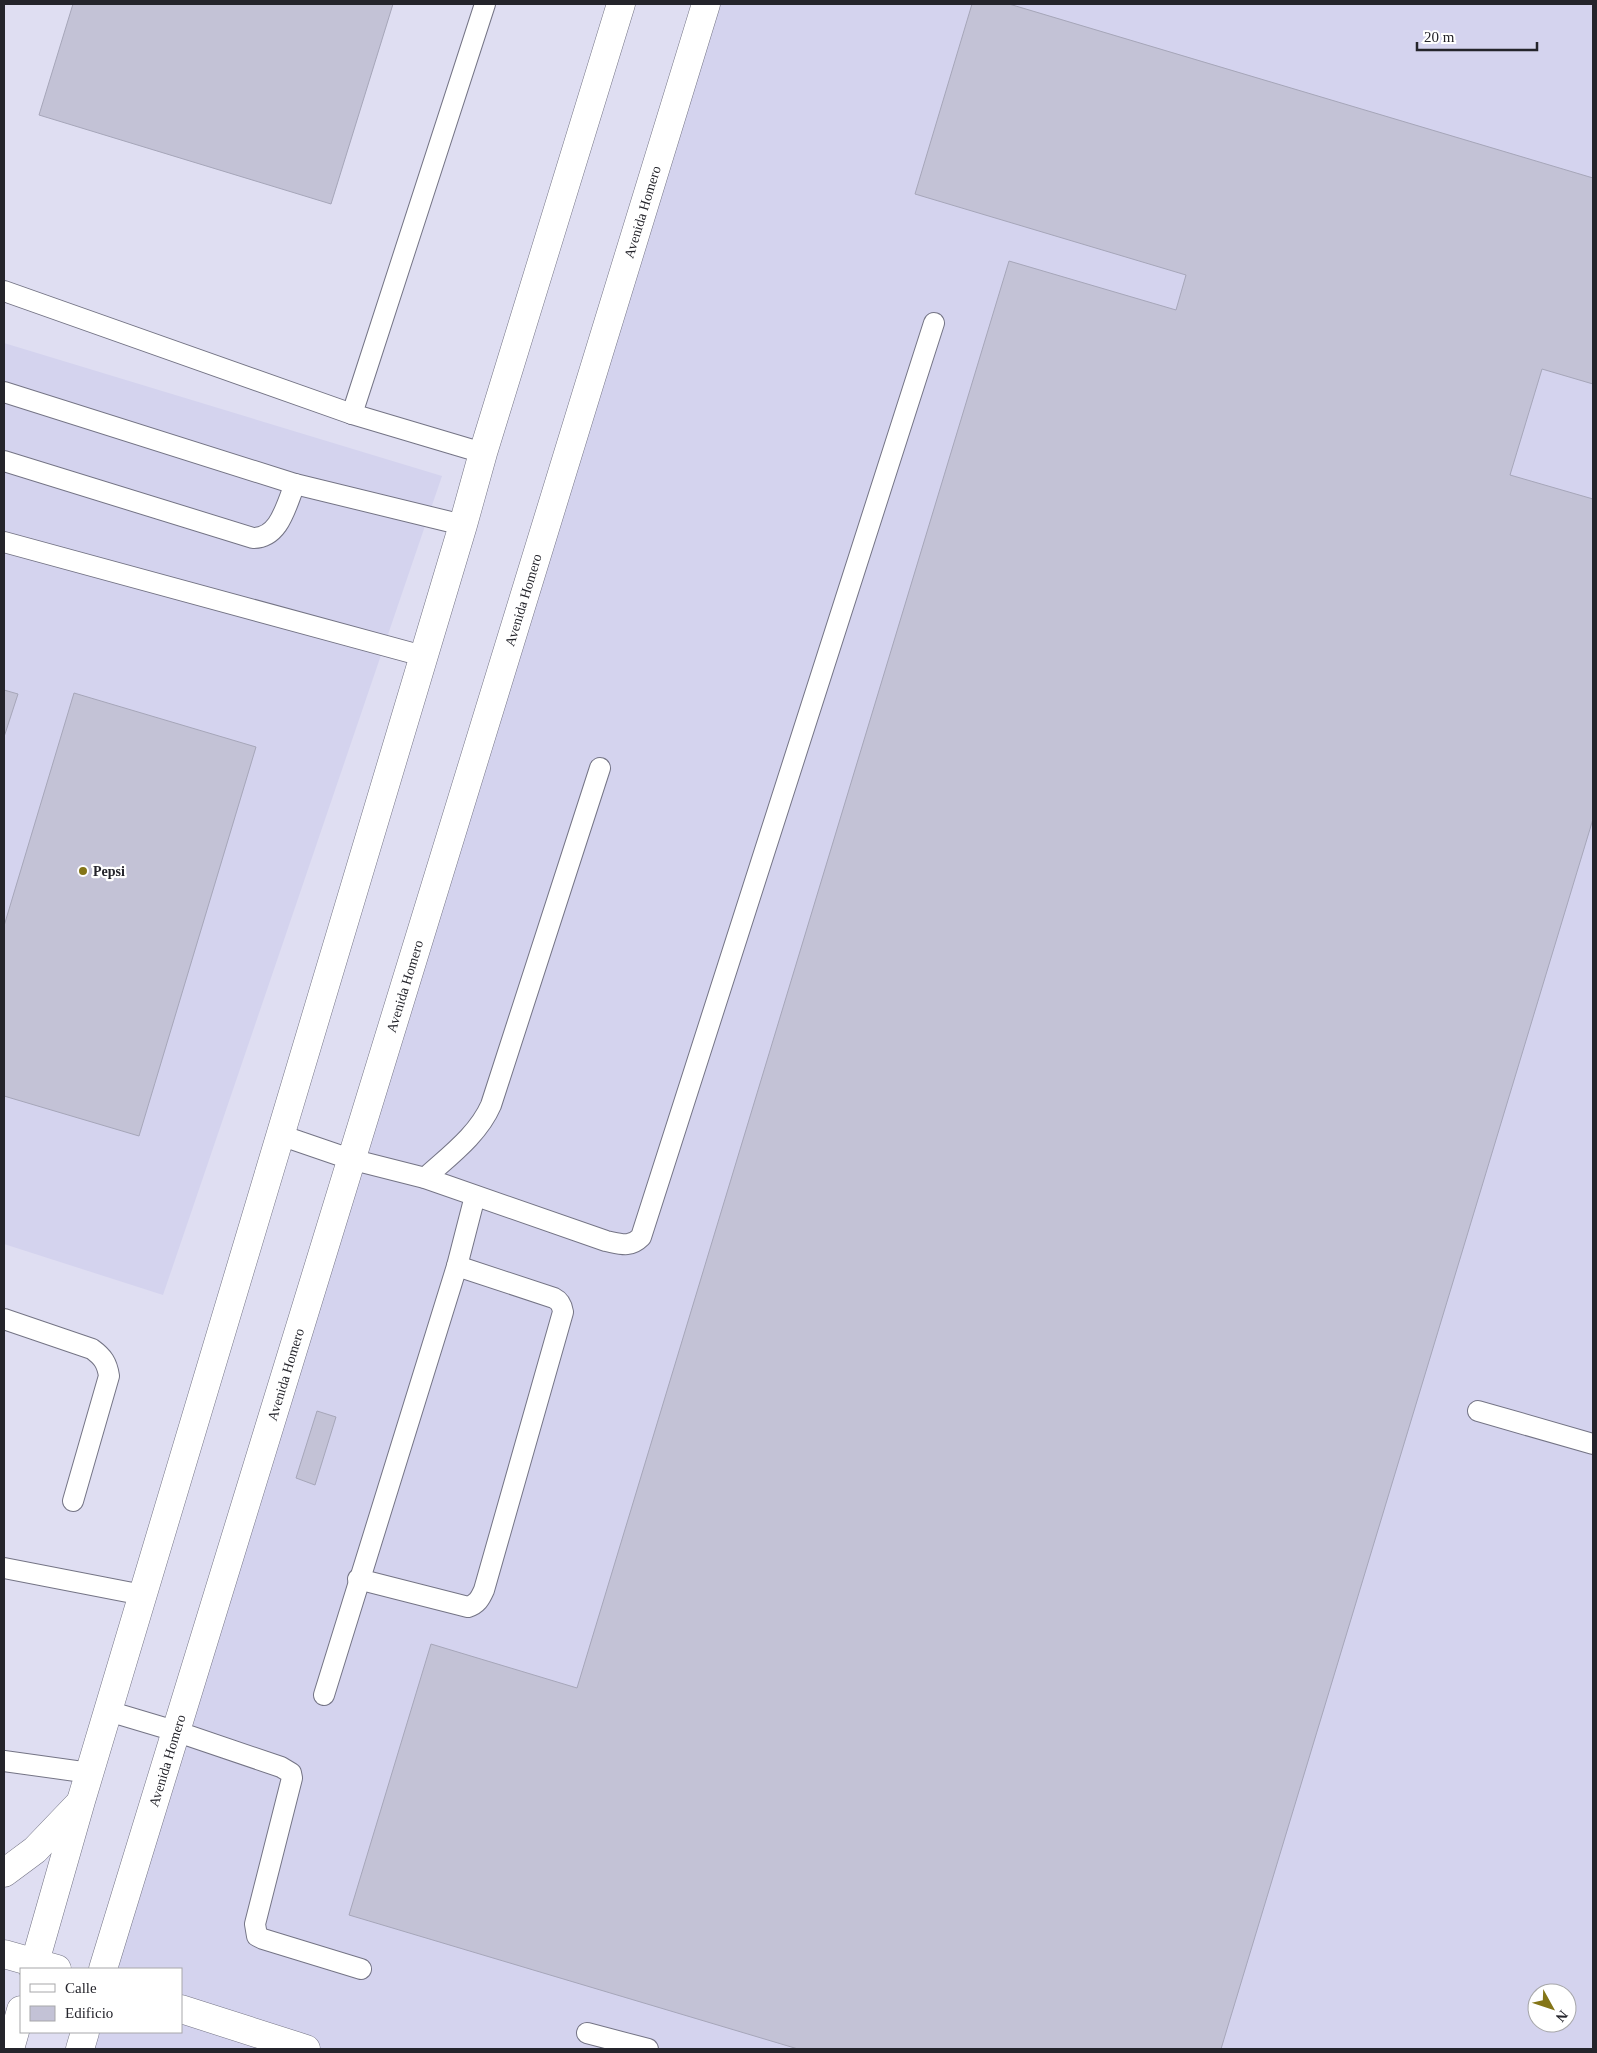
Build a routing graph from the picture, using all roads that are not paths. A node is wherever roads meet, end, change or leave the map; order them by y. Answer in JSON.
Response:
{"nodes":[{"id":1,"x":485,"y":4,"type":"edge"},
{"id":2,"x":621,"y":4,"type":"edge"},
{"id":3,"x":706,"y":4,"type":"edge"},
{"id":4,"x":4,"y":291,"type":"edge"},
{"id":5,"x":934,"y":323,"type":"dead end"},
{"id":6,"x":4,"y":392,"type":"edge"},
{"id":7,"x":352,"y":414,"type":"junction"},
{"id":8,"x":483,"y":453,"type":"junction"},
{"id":9,"x":4,"y":461,"type":"edge"},
{"id":10,"x":295,"y":484,"type":"junction"},
{"id":11,"x":463,"y":525,"type":"junction"},
{"id":12,"x":4,"y":542,"type":"edge"},
{"id":13,"x":423,"y":656,"type":"junction"},
{"id":14,"x":600,"y":768,"type":"dead end"},
{"id":15,"x":280,"y":1135,"type":"junction"},
{"id":16,"x":350,"y":1159,"type":"junction"},
{"id":17,"x":425,"y":1178,"type":"junction"},
{"id":18,"x":475,"y":1196,"type":"junction"},
{"id":19,"x":456,"y":1266,"type":"junction"},
{"id":20,"x":4,"y":1319,"type":"edge"},
{"id":21,"x":1478,"y":1411,"type":"dead end"},
{"id":22,"x":1593,"y":1444,"type":"edge"},
{"id":23,"x":74,"y":1501,"type":"dead end"},
{"id":24,"x":4,"y":1568,"type":"edge"},
{"id":25,"x":358,"y":1580,"type":"junction"},
{"id":26,"x":143,"y":1595,"type":"junction"},
{"id":27,"x":324,"y":1695,"type":"dead end"},
{"id":28,"x":108,"y":1711,"type":"junction"},
{"id":29,"x":175,"y":1731,"type":"junction"},
{"id":30,"x":4,"y":1761,"type":"edge"},
{"id":31,"x":90,"y":1773,"type":"junction"},
{"id":32,"x":82,"y":1801,"type":"junction"},
{"id":33,"x":4,"y":1873,"type":"edge"},
{"id":34,"x":4,"y":1954,"type":"edge"},
{"id":35,"x":42,"y":1967,"type":"edge"},
{"id":36,"x":103,"y":1968,"type":"edge"},
{"id":37,"x":361,"y":1969,"type":"dead end"},
{"id":38,"x":182,"y":2008,"type":"edge"},
{"id":39,"x":20,"y":2014,"type":"edge"},
{"id":40,"x":85,"y":2033,"type":"edge"},
{"id":41,"x":587,"y":2033,"type":"dead end"},
{"id":42,"x":10,"y":2049,"type":"edge"},
{"id":43,"x":80,"y":2049,"type":"edge"},
{"id":44,"x":306,"y":2049,"type":"edge"},
{"id":45,"x":648,"y":2049,"type":"edge"}],
"edges":[{"from":1,"to":7,"type":"lane"},
{"from":2,"to":8,"type":"main road"},
{"from":3,"to":16,"type":"main road","name":"Avenida Homero"},
{"from":4,"to":7,"type":"lane"},
{"from":5,"to":18,"type":"lane"},
{"from":6,"to":10,"type":"lane"},
{"from":7,"to":8,"type":"lane"},
{"from":8,"to":11,"type":"main road"},
{"from":9,"to":10,"type":"lane"},
{"from":10,"to":11,"type":"lane"},
{"from":11,"to":13,"type":"main road"},
{"from":12,"to":13,"type":"lane"},
{"from":13,"to":15,"type":"main road"},
{"from":14,"to":17,"type":"lane"},
{"from":15,"to":16,"type":"lane"},
{"from":15,"to":26,"type":"main road"},
{"from":16,"to":17,"type":"lane"},
{"from":16,"to":29,"type":"main road","name":"Avenida Homero"},
{"from":17,"to":18,"type":"lane"},
{"from":18,"to":19,"type":"lane"},
{"from":19,"to":25,"type":"lane"},
{"from":19,"to":25,"type":"lane"},
{"from":20,"to":23,"type":"lane"},
{"from":21,"to":22,"type":"lane"},
{"from":24,"to":26,"type":"lane"},
{"from":25,"to":27,"type":"lane"},
{"from":26,"to":28,"type":"main road"},
{"from":28,"to":29,"type":"lane"},
{"from":28,"to":31,"type":"main road"},
{"from":29,"to":36,"type":"main road","name":"Avenida Homero"},
{"from":29,"to":37,"type":"lane"},
{"from":30,"to":31,"type":"lane"},
{"from":31,"to":32,"type":"main road"},
{"from":32,"to":33,"type":"main road"},
{"from":32,"to":35,"type":"main road"},
{"from":34,"to":35,"type":"main road"},
{"from":38,"to":44,"type":"main road"},
{"from":39,"to":42,"type":"main road"},
{"from":40,"to":43,"type":"main road"},
{"from":41,"to":45,"type":"lane"}]}
